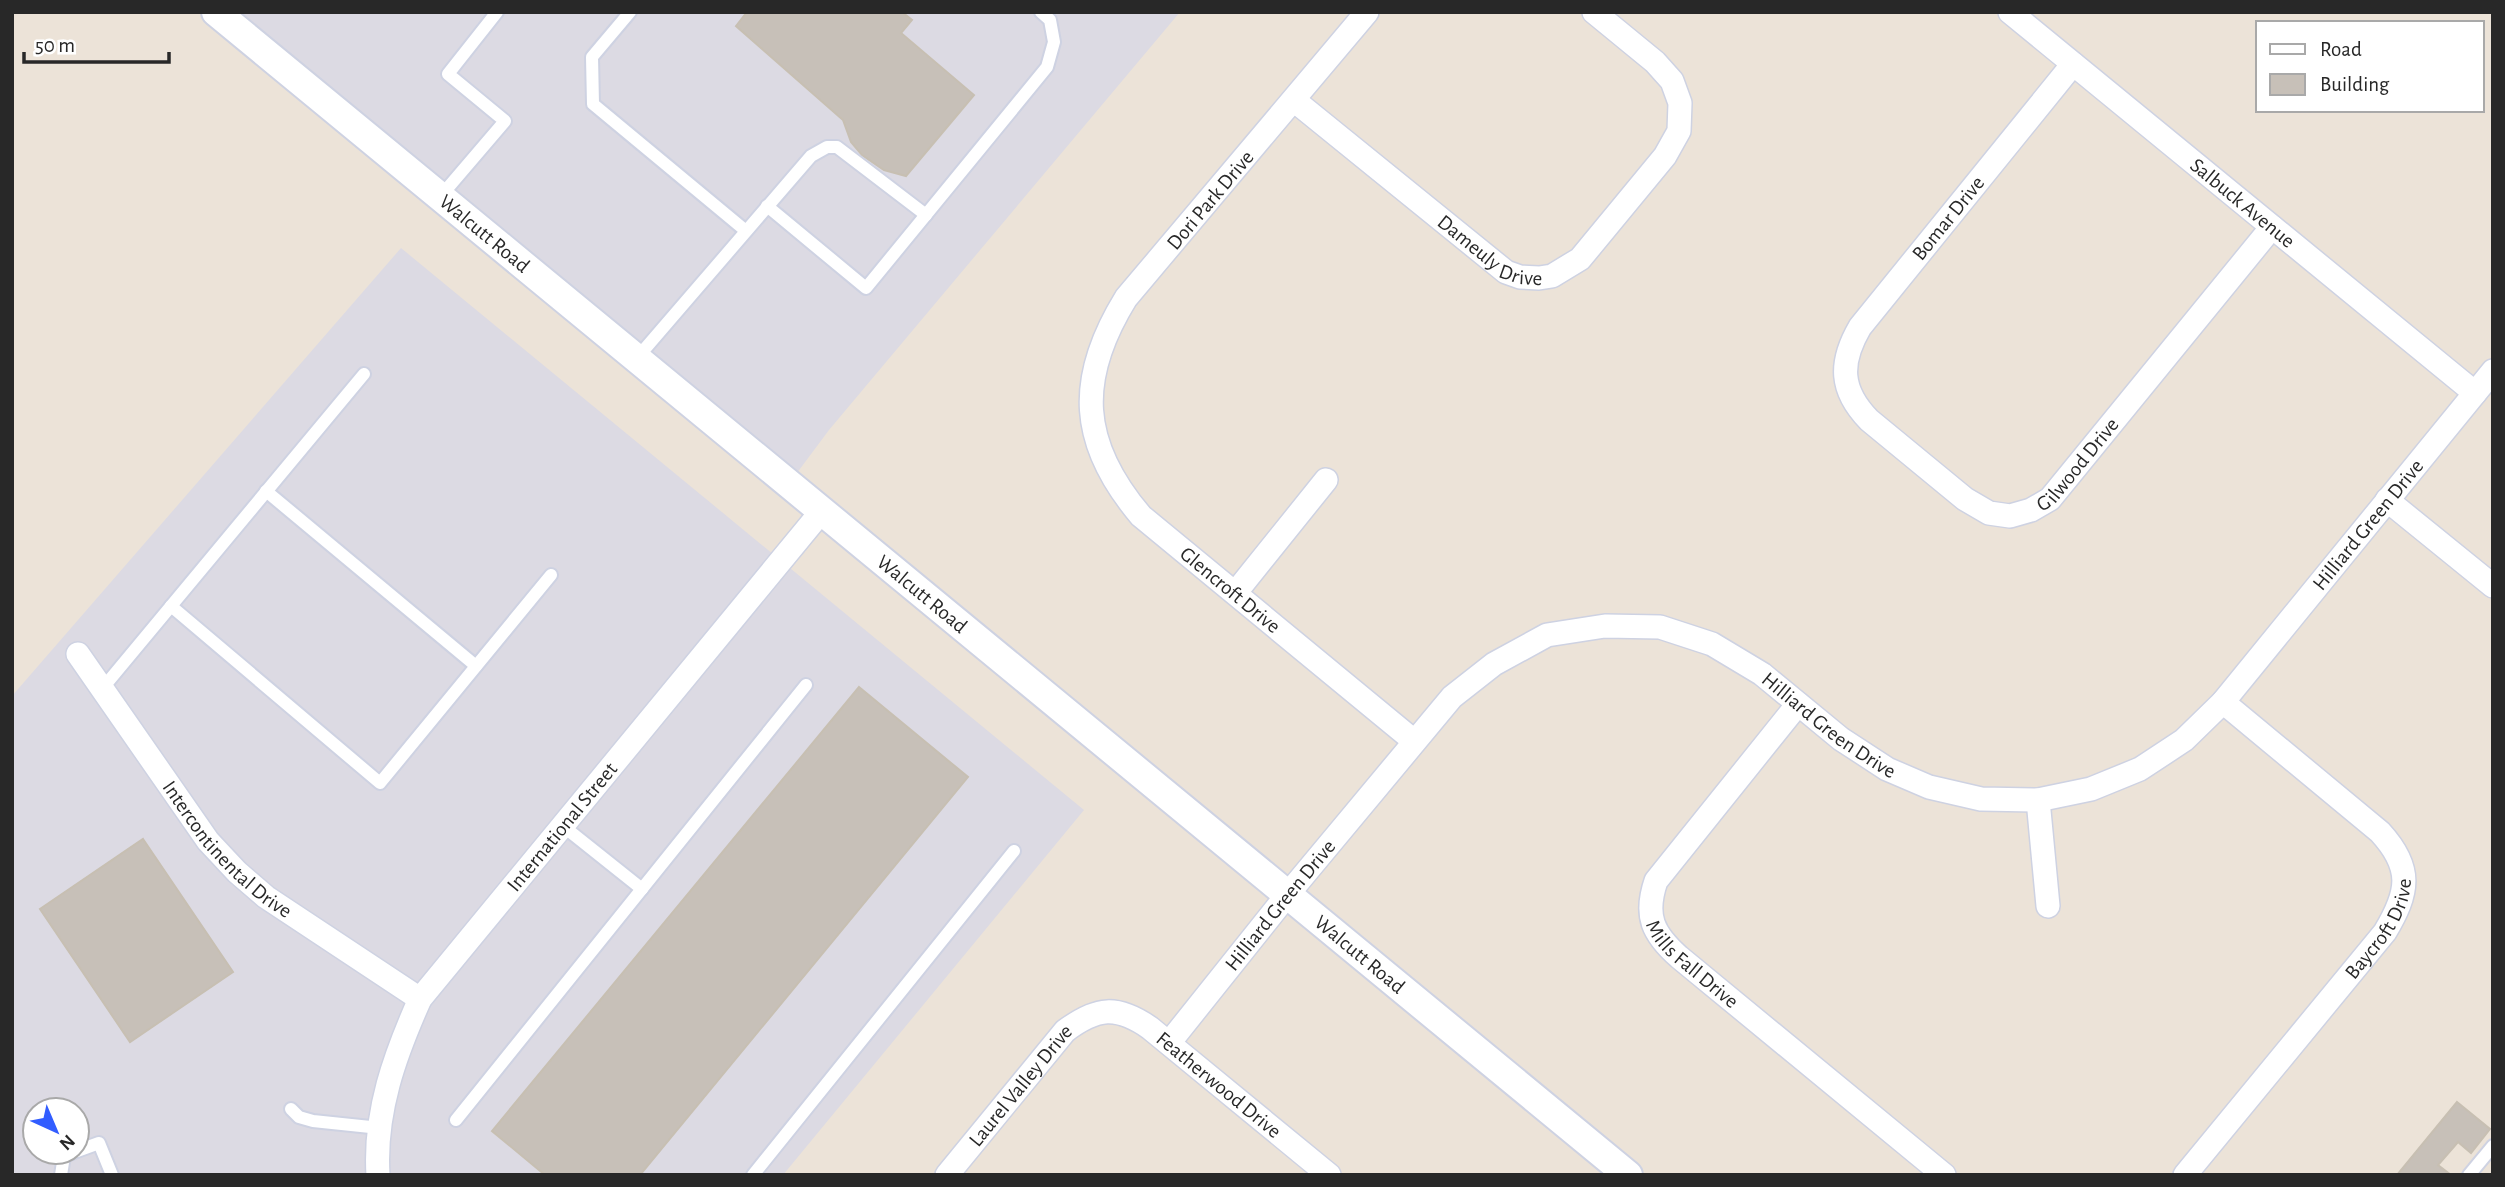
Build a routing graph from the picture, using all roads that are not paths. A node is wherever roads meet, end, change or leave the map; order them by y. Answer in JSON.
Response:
{"nodes":[{"id":1,"x":216,"y":12,"type":"edge"},
{"id":2,"x":497,"y":12,"type":"edge"},
{"id":3,"x":630,"y":12,"type":"edge"},
{"id":4,"x":1041,"y":12,"type":"edge"},
{"id":5,"x":1367,"y":12,"type":"edge"},
{"id":6,"x":1594,"y":12,"type":"edge"},
{"id":7,"x":2010,"y":12,"type":"edge"},
{"id":8,"x":2073,"y":64,"type":"junction"},
{"id":9,"x":1294,"y":101,"type":"junction"},
{"id":10,"x":440,"y":197,"type":"junction"},
{"id":11,"x":767,"y":206,"type":"junction"},
{"id":12,"x":926,"y":215,"type":"junction"},
{"id":13,"x":2272,"y":228,"type":"junction"},
{"id":14,"x":746,"y":231,"type":"junction"},
{"id":15,"x":636,"y":359,"type":"junction"},
{"id":16,"x":2493,"y":371,"type":"edge"},
{"id":17,"x":364,"y":374,"type":"dead end"},
{"id":18,"x":1846,"y":381,"type":"joint"},
{"id":19,"x":2475,"y":393,"type":"junction"},
{"id":20,"x":1091,"y":406,"type":"joint"},
{"id":21,"x":1326,"y":480,"type":"dead end"},
{"id":22,"x":266,"y":491,"type":"junction"},
{"id":23,"x":2387,"y":500,"type":"junction"},
{"id":24,"x":821,"y":512,"type":"junction"},
{"id":25,"x":551,"y":575,"type":"dead end"},
{"id":26,"x":2493,"y":586,"type":"edge"},
{"id":27,"x":1236,"y":592,"type":"junction"},
{"id":28,"x":171,"y":606,"type":"junction"},
{"id":29,"x":78,"y":654,"type":"dead end"},
{"id":30,"x":476,"y":666,"type":"junction"},
{"id":31,"x":806,"y":685,"type":"dead end"},
{"id":32,"x":102,"y":689,"type":"junction"},
{"id":33,"x":2223,"y":702,"type":"junction"},
{"id":34,"x":1798,"y":704,"type":"junction"},
{"id":35,"x":1414,"y":741,"type":"junction"},
{"id":36,"x":2038,"y":800,"type":"junction"},
{"id":37,"x":563,"y":826,"type":"junction"},
{"id":38,"x":1014,"y":851,"type":"dead end"},
{"id":39,"x":642,"y":889,"type":"junction"},
{"id":40,"x":1288,"y":894,"type":"junction"},
{"id":41,"x":2048,"y":906,"type":"dead end"},
{"id":42,"x":420,"y":999,"type":"junction"},
{"id":43,"x":1103,"y":1012,"type":"joint"},
{"id":44,"x":1169,"y":1043,"type":"junction"},
{"id":45,"x":292,"y":1109,"type":"dead end"},
{"id":46,"x":456,"y":1120,"type":"dead end"},
{"id":47,"x":380,"y":1128,"type":"junction"},
{"id":48,"x":91,"y":1146,"type":"edge"},
{"id":49,"x":2493,"y":1146,"type":"edge"},
{"id":50,"x":112,"y":1175,"type":"edge"},
{"id":51,"x":378,"y":1175,"type":"edge"},
{"id":52,"x":753,"y":1175,"type":"edge"},
{"id":53,"x":947,"y":1175,"type":"edge"},
{"id":54,"x":1329,"y":1175,"type":"edge"},
{"id":55,"x":1628,"y":1175,"type":"edge"},
{"id":56,"x":1944,"y":1175,"type":"edge"},
{"id":57,"x":2185,"y":1175,"type":"edge"},
{"id":58,"x":2469,"y":1175,"type":"edge"}],
"edges":[{"from":1,"to":10,"type":"street","name":"Walcutt Road"},
{"from":2,"to":10,"type":"lane"},
{"from":3,"to":14,"type":"lane"},
{"from":4,"to":12,"type":"lane"},
{"from":5,"to":9,"type":"street","name":"Dori Park Drive"},
{"from":6,"to":9,"type":"street","name":"Dameuly Drive"},
{"from":7,"to":8,"type":"street","name":"Salbuck Avenue"},
{"from":8,"to":13,"type":"street","name":"Salbuck Avenue"},
{"from":8,"to":18,"type":"street","name":"Bomar Drive"},
{"from":9,"to":20,"type":"street","name":"Dori Park Drive"},
{"from":10,"to":15,"type":"street","name":"Walcutt Road"},
{"from":11,"to":12,"type":"lane"},
{"from":11,"to":12,"type":"lane"},
{"from":11,"to":14,"type":"lane"},
{"from":13,"to":18,"type":"street","name":"Gilwood Drive"},
{"from":13,"to":19,"type":"street","name":"Salbuck Avenue"},
{"from":14,"to":15,"type":"lane"},
{"from":15,"to":24,"type":"street","name":"Walcutt Road"},
{"from":16,"to":19,"type":"street","name":"Hilliard Green Drive"},
{"from":17,"to":22,"type":"lane"},
{"from":19,"to":23,"type":"street","name":"Hilliard Green Drive"},
{"from":20,"to":27,"type":"street","name":"Glencroft Drive"},
{"from":21,"to":27,"type":"street"},
{"from":22,"to":28,"type":"lane"},
{"from":22,"to":30,"type":"lane"},
{"from":23,"to":26,"type":"street"},
{"from":23,"to":33,"type":"street","name":"Hilliard Green Drive"},
{"from":24,"to":37,"type":"street","name":"International Street"},
{"from":24,"to":40,"type":"street","name":"Walcutt Road"},
{"from":25,"to":30,"type":"lane"},
{"from":27,"to":35,"type":"street","name":"Glencroft Drive"},
{"from":28,"to":30,"type":"lane"},
{"from":28,"to":32,"type":"lane"},
{"from":29,"to":32,"type":"street","name":"Intercontinental Drive"},
{"from":31,"to":39,"type":"lane"},
{"from":32,"to":42,"type":"street","name":"Intercontinental Drive"},
{"from":33,"to":36,"type":"street","name":"Hilliard Green Drive"},
{"from":33,"to":57,"type":"street","name":"Baycroft Drive"},
{"from":34,"to":35,"type":"street","name":"Hilliard Green Drive"},
{"from":34,"to":36,"type":"street","name":"Hilliard Green Drive"},
{"from":34,"to":56,"type":"street","name":"Mills Fall Drive"},
{"from":35,"to":40,"type":"street","name":"Hilliard Green Drive"},
{"from":36,"to":41,"type":"street"},
{"from":37,"to":39,"type":"lane"},
{"from":37,"to":42,"type":"street","name":"International Street"},
{"from":38,"to":52,"type":"lane"},
{"from":39,"to":46,"type":"lane"},
{"from":40,"to":44,"type":"street","name":"Hilliard Green Drive"},
{"from":40,"to":55,"type":"street","name":"Walcutt Road"},
{"from":42,"to":47,"type":"street","name":"International Street"},
{"from":43,"to":44,"type":"street","name":"Featherwood Drive"},
{"from":43,"to":53,"type":"street","name":"Laurel Valley Drive"},
{"from":44,"to":54,"type":"street","name":"Featherwood Drive"},
{"from":45,"to":47,"type":"lane"},
{"from":47,"to":51,"type":"street","name":"International Street"},
{"from":48,"to":50,"type":"lane"},
{"from":49,"to":58,"type":"lane"}]}
